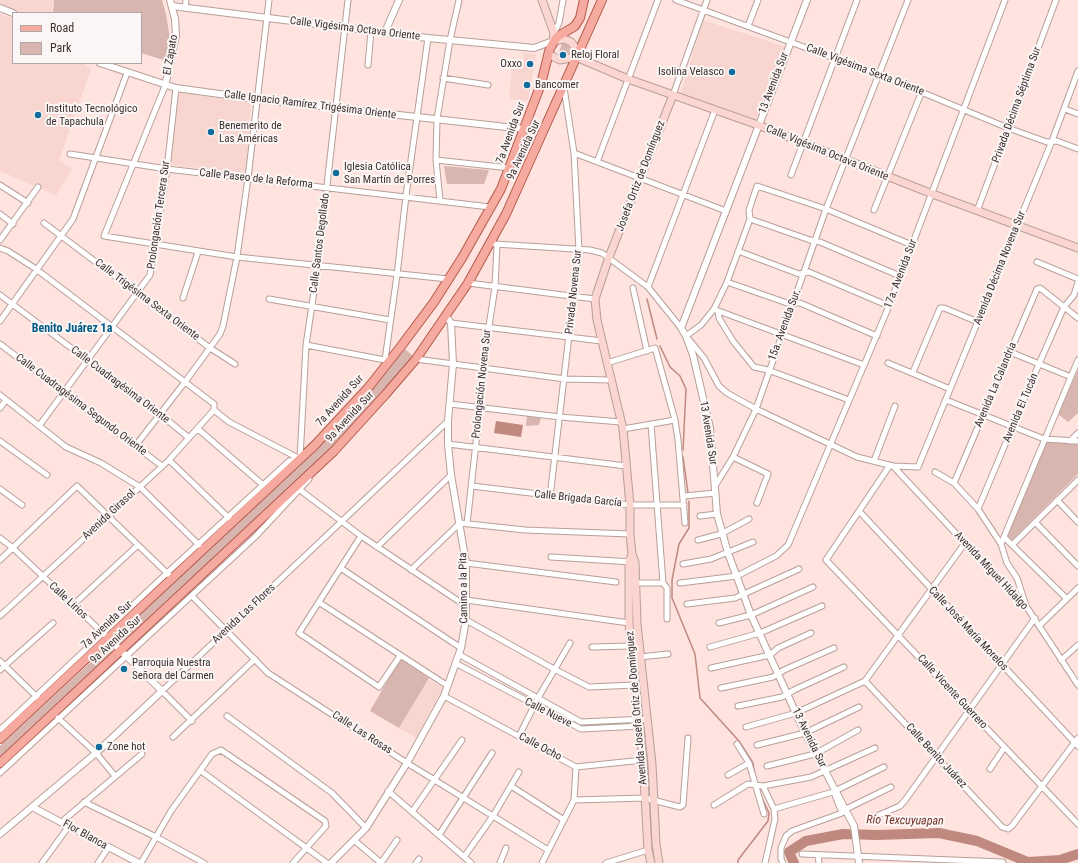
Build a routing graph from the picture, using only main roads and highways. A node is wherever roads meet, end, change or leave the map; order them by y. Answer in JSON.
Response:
{"nodes":[{"id":1,"x":542,"y":0,"type":"edge"},
{"id":2,"x":584,"y":0,"type":"edge"},
{"id":3,"x":602,"y":0,"type":"edge"},
{"id":4,"x":553,"y":37,"type":"junction"},
{"id":5,"x":548,"y":54,"type":"junction"},
{"id":6,"x":576,"y":57,"type":"junction"},
{"id":7,"x":672,"y":95,"type":"junction"},
{"id":8,"x":1078,"y":248,"type":"edge"},
{"id":9,"x":609,"y":257,"type":"joint"},
{"id":10,"x":632,"y":562,"type":"junction"},
{"id":11,"x":81,"y":688,"type":"junction"},
{"id":12,"x":78,"y":700,"type":"road end"},
{"id":13,"x":0,"y":739,"type":"edge"},
{"id":14,"x":0,"y":763,"type":"edge"},
{"id":15,"x":651,"y":863,"type":"edge"},
{"id":16,"x":659,"y":863,"type":"edge"}],
"edges":[{"from":1,"to":4,"type":"main road"},
{"from":2,"to":4,"type":"main road"},
{"from":3,"to":6,"type":"main road","name":"9a Avenida Sur"},
{"from":4,"to":5,"type":"main road","name":"7a Avenida Sur"},
{"from":4,"to":6,"type":"main road"},
{"from":5,"to":6,"type":"main road"},
{"from":5,"to":13,"type":"main road","name":"7a Avenida Sur"},
{"from":6,"to":7,"type":"main road","name":"Calle Vigésima Octava Oriente"},
{"from":6,"to":11,"type":"main road","name":"9a Avenida Sur"},
{"from":7,"to":8,"type":"main road","name":"Calle Vigésima Octava Oriente"},
{"from":7,"to":9,"type":"main road","name":"Josefa Ortiz de Domínguez"},
{"from":9,"to":10,"type":"main road","name":"Avenida Josefa Ortiz de Domínguez"},
{"from":10,"to":15,"type":"main road","name":"Avenida Josefa Ortiz de Domínguez"},
{"from":10,"to":16,"type":"main road","name":"Avenida Josefa Ortiz de Domínguez"},
{"from":11,"to":12,"type":"main road"},
{"from":11,"to":14,"type":"main road","name":"9a Avenida Sur"}]}
